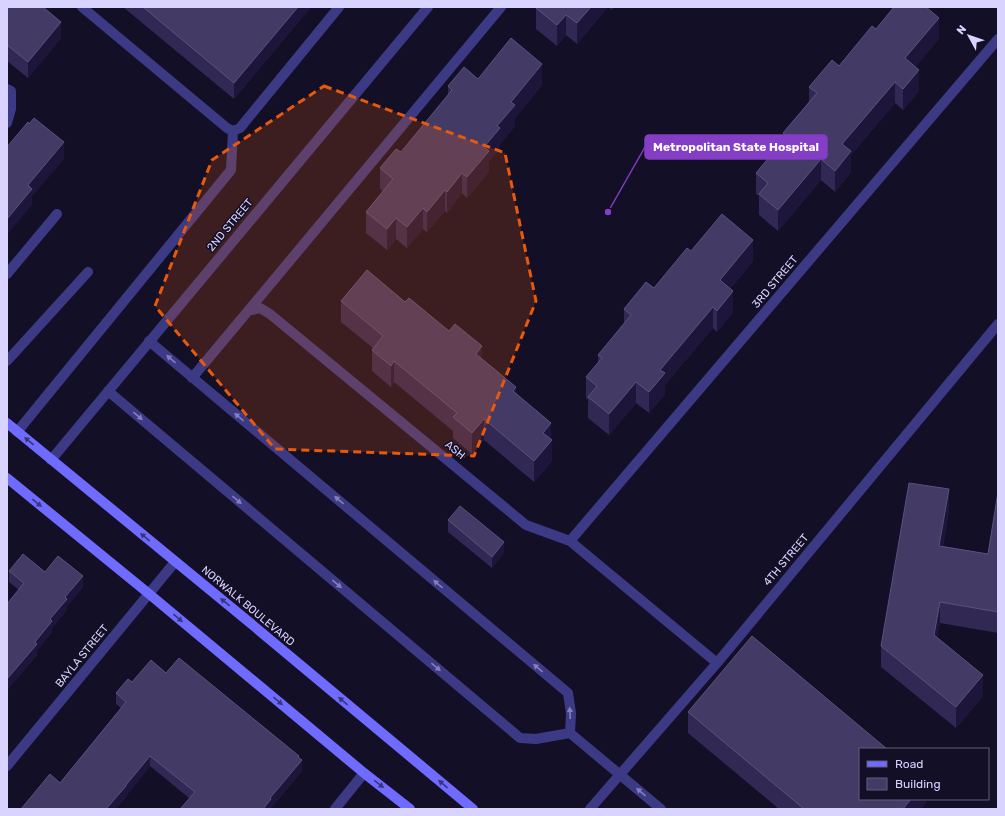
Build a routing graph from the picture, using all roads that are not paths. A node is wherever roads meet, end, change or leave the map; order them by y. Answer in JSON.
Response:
{"nodes":[{"id":1,"x":82,"y":7,"type":"edge"},
{"id":2,"x":339,"y":7,"type":"edge"},
{"id":3,"x":428,"y":7,"type":"edge"},
{"id":4,"x":500,"y":7,"type":"edge"},
{"id":5,"x":998,"y":39,"type":"edge"},
{"id":6,"x":7,"y":89,"type":"edge"},
{"id":7,"x":7,"y":123,"type":"edge"},
{"id":8,"x":233,"y":131,"type":"junction"},
{"id":9,"x":57,"y":214,"type":"dead end"},
{"id":10,"x":88,"y":272,"type":"dead end"},
{"id":11,"x":7,"y":274,"type":"edge"},
{"id":12,"x":248,"y":311,"type":"junction"},
{"id":13,"x":998,"y":324,"type":"edge"},
{"id":14,"x":149,"y":341,"type":"junction"},
{"id":15,"x":7,"y":361,"type":"edge"},
{"id":16,"x":192,"y":378,"type":"junction"},
{"id":17,"x":108,"y":391,"type":"junction"},
{"id":18,"x":7,"y":423,"type":"edge"},
{"id":19,"x":17,"y":432,"type":"junction"},
{"id":20,"x":51,"y":460,"type":"junction"},
{"id":21,"x":7,"y":478,"type":"edge"},
{"id":22,"x":570,"y":541,"type":"junction"},
{"id":23,"x":175,"y":562,"type":"junction"},
{"id":24,"x":148,"y":593,"type":"junction"},
{"id":25,"x":717,"y":663,"type":"junction"},
{"id":26,"x":570,"y":733,"type":"junction"},
{"id":27,"x":7,"y":766,"type":"edge"},
{"id":28,"x":364,"y":773,"type":"junction"},
{"id":29,"x":620,"y":775,"type":"junction"},
{"id":30,"x":334,"y":809,"type":"edge"},
{"id":31,"x":410,"y":809,"type":"edge"},
{"id":32,"x":473,"y":809,"type":"edge"},
{"id":33,"x":590,"y":809,"type":"edge"},
{"id":34,"x":661,"y":809,"type":"edge"}],
"edges":[{"from":1,"to":8,"type":"street"},
{"from":2,"to":8,"type":"street"},
{"from":3,"to":14,"type":"street","name":"2ND STREET"},
{"from":4,"to":12,"type":"street"},
{"from":5,"to":22,"type":"street","name":"3RD STREET"},
{"from":6,"to":7,"type":"street"},
{"from":8,"to":19,"type":"street"},
{"from":9,"to":11,"type":"street"},
{"from":10,"to":15,"type":"street"},
{"from":12,"to":16,"type":"street"},
{"from":12,"to":22,"type":"street","name":"ASH"},
{"from":13,"to":25,"type":"street","name":"4TH STREET"},
{"from":16,"to":14,"type":"street","one_way":true},
{"from":14,"to":17,"type":"street","name":"2ND STREET"},
{"from":26,"to":16,"type":"street","one_way":true},
{"from":17,"to":20,"type":"street","name":"2ND STREET"},
{"from":17,"to":26,"type":"street","one_way":true},
{"from":18,"to":19,"type":"main road","name":"NORWALK BOULEVARD"},
{"from":20,"to":19,"type":"main road","name":"NORWALK BOULEVARD","one_way":true},
{"from":23,"to":20,"type":"main road","name":"NORWALK BOULEVARD","one_way":true},
{"from":21,"to":24,"type":"main road","one_way":true},
{"from":22,"to":25,"type":"street","name":"ASH"},
{"from":23,"to":24,"type":"street","name":"BAYLA STREET"},
{"from":32,"to":23,"type":"main road","name":"NORWALK BOULEVARD","one_way":true},
{"from":24,"to":27,"type":"street","name":"BAYLA STREET"},
{"from":24,"to":28,"type":"main road","one_way":true},
{"from":25,"to":29,"type":"street","name":"4TH STREET"},
{"from":26,"to":29,"type":"street"},
{"from":28,"to":30,"type":"street"},
{"from":28,"to":31,"type":"main road","one_way":true},
{"from":29,"to":33,"type":"street","name":"4TH STREET"},
{"from":34,"to":29,"type":"street","one_way":true}]}
